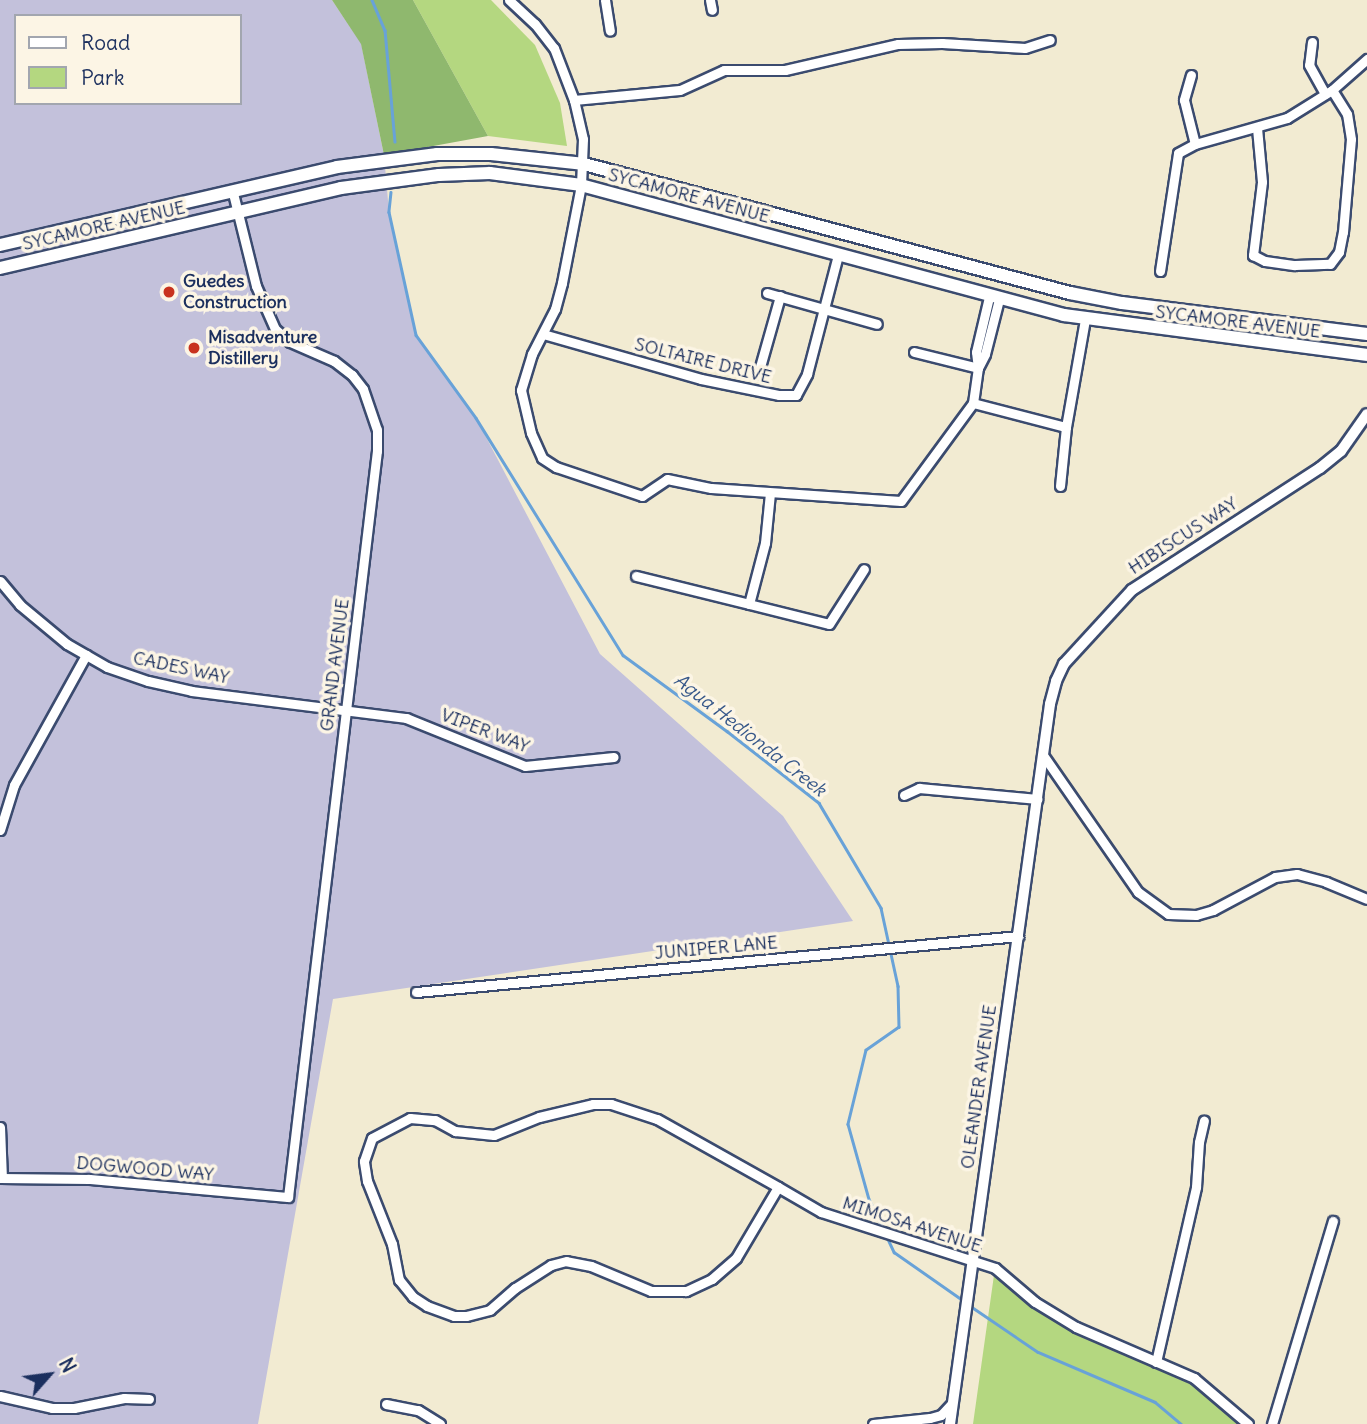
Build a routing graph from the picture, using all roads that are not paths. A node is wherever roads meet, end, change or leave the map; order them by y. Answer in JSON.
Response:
{"nodes":[{"id":1,"x":509,"y":0,"type":"edge"},
{"id":2,"x":605,"y":0,"type":"edge"},
{"id":3,"x":610,"y":31,"type":"dead end"},
{"id":4,"x":1050,"y":40,"type":"dead end"},
{"id":5,"x":1312,"y":42,"type":"dead end"},
{"id":6,"x":1367,"y":60,"type":"edge"},
{"id":7,"x":1191,"y":75,"type":"dead end"},
{"id":8,"x":1329,"y":92,"type":"junction"},
{"id":9,"x":574,"y":100,"type":"junction"},
{"id":10,"x":1257,"y":128,"type":"junction"},
{"id":11,"x":1195,"y":144,"type":"junction"},
{"id":12,"x":583,"y":164,"type":"junction"},
{"id":13,"x":581,"y":185,"type":"junction"},
{"id":14,"x":233,"y":193,"type":"junction"},
{"id":15,"x":238,"y":212,"type":"junction"},
{"id":16,"x":0,"y":244,"type":"edge"},
{"id":17,"x":838,"y":255,"type":"junction"},
{"id":18,"x":0,"y":268,"type":"edge"},
{"id":19,"x":1160,"y":271,"type":"dead end"},
{"id":20,"x":767,"y":293,"type":"dead end"},
{"id":21,"x":780,"y":296,"type":"junction"},
{"id":22,"x":994,"y":298,"type":"junction"},
{"id":23,"x":823,"y":308,"type":"junction"},
{"id":24,"x":1085,"y":319,"type":"junction"},
{"id":25,"x":877,"y":324,"type":"dead end"},
{"id":26,"x":543,"y":334,"type":"junction"},
{"id":27,"x":1367,"y":334,"type":"edge"},
{"id":28,"x":914,"y":352,"type":"dead end"},
{"id":29,"x":1367,"y":355,"type":"edge"},
{"id":30,"x":978,"y":368,"type":"junction"},
{"id":31,"x":758,"y":374,"type":"dead end"},
{"id":32,"x":973,"y":403,"type":"junction"},
{"id":33,"x":1367,"y":414,"type":"edge"},
{"id":34,"x":1066,"y":427,"type":"junction"},
{"id":35,"x":1060,"y":486,"type":"dead end"},
{"id":36,"x":770,"y":493,"type":"junction"},
{"id":37,"x":864,"y":569,"type":"dead end"},
{"id":38,"x":636,"y":576,"type":"dead end"},
{"id":39,"x":0,"y":581,"type":"edge"},
{"id":40,"x":749,"y":604,"type":"junction"},
{"id":41,"x":86,"y":655,"type":"junction"},
{"id":42,"x":346,"y":708,"type":"junction"},
{"id":43,"x":1044,"y":755,"type":"junction"},
{"id":44,"x":614,"y":758,"type":"dead end"},
{"id":45,"x":904,"y":795,"type":"dead end"},
{"id":46,"x":1037,"y":799,"type":"junction"},
{"id":47,"x":0,"y":830,"type":"edge"},
{"id":48,"x":1367,"y":899,"type":"edge"},
{"id":49,"x":1018,"y":936,"type":"junction"},
{"id":50,"x":416,"y":992,"type":"dead end"},
{"id":51,"x":1204,"y":1121,"type":"dead end"},
{"id":52,"x":0,"y":1127,"type":"edge"},
{"id":53,"x":1,"y":1178,"type":"edge"},
{"id":54,"x":778,"y":1187,"type":"junction"},
{"id":55,"x":288,"y":1197,"type":"joint"},
{"id":56,"x":1333,"y":1221,"type":"dead end"},
{"id":57,"x":973,"y":1260,"type":"junction"},
{"id":58,"x":1156,"y":1362,"type":"junction"},
{"id":59,"x":0,"y":1396,"type":"edge"},
{"id":60,"x":149,"y":1399,"type":"dead end"},
{"id":61,"x":952,"y":1403,"type":"junction"},
{"id":62,"x":386,"y":1404,"type":"dead end"},
{"id":63,"x":440,"y":1424,"type":"edge"},
{"id":64,"x":873,"y":1424,"type":"edge"},
{"id":65,"x":950,"y":1424,"type":"edge"},
{"id":66,"x":1248,"y":1424,"type":"edge"},
{"id":67,"x":1272,"y":1424,"type":"edge"}],
"edges":[{"from":1,"to":9,"type":"street"},
{"from":2,"to":3,"type":"street"},
{"from":4,"to":9,"type":"street"},
{"from":5,"to":8,"type":"street"},
{"from":6,"to":8,"type":"street"},
{"from":7,"to":11,"type":"street"},
{"from":8,"to":10,"type":"street"},
{"from":8,"to":10,"type":"street"},
{"from":9,"to":12,"type":"street"},
{"from":10,"to":11,"type":"street"},
{"from":11,"to":19,"type":"street"},
{"from":12,"to":13,"type":"street"},
{"from":12,"to":14,"type":"main road","name":"SYCAMORE AVENUE"},
{"from":12,"to":27,"type":"main road","name":"SYCAMORE AVENUE"},
{"from":13,"to":15,"type":"main road","name":"SYCAMORE AVENUE"},
{"from":13,"to":17,"type":"main road","name":"SYCAMORE AVENUE"},
{"from":13,"to":26,"type":"street"},
{"from":14,"to":15,"type":"street","name":"GRAND AVENUE"},
{"from":14,"to":16,"type":"main road","name":"SYCAMORE AVENUE"},
{"from":15,"to":18,"type":"main road","name":"SYCAMORE AVENUE"},
{"from":15,"to":42,"type":"street","name":"GRAND AVENUE"},
{"from":17,"to":22,"type":"main road","name":"SYCAMORE AVENUE"},
{"from":17,"to":23,"type":"street","name":"SOLTAIRE DRIVE"},
{"from":20,"to":21,"type":"street"},
{"from":21,"to":23,"type":"street"},
{"from":21,"to":31,"type":"street"},
{"from":22,"to":24,"type":"main road","name":"SYCAMORE AVENUE"},
{"from":22,"to":30,"type":"street"},
{"from":23,"to":25,"type":"street"},
{"from":23,"to":26,"type":"street","name":"SOLTAIRE DRIVE"},
{"from":24,"to":29,"type":"main road","name":"SYCAMORE AVENUE"},
{"from":24,"to":34,"type":"street"},
{"from":26,"to":36,"type":"street"},
{"from":28,"to":30,"type":"street"},
{"from":30,"to":32,"type":"street"},
{"from":32,"to":34,"type":"street"},
{"from":32,"to":36,"type":"street"},
{"from":33,"to":43,"type":"street","name":"HIBISCUS WAY"},
{"from":34,"to":35,"type":"street"},
{"from":36,"to":40,"type":"street"},
{"from":37,"to":40,"type":"street"},
{"from":38,"to":40,"type":"street"},
{"from":39,"to":41,"type":"street","name":"CADES WAY"},
{"from":41,"to":42,"type":"street","name":"CADES WAY"},
{"from":41,"to":47,"type":"street"},
{"from":42,"to":44,"type":"street","name":"VIPER WAY"},
{"from":42,"to":55,"type":"street","name":"GRAND AVENUE"},
{"from":43,"to":46,"type":"street","name":"OLEANDER AVENUE"},
{"from":43,"to":48,"type":"street"},
{"from":45,"to":46,"type":"street"},
{"from":46,"to":49,"type":"street","name":"OLEANDER AVENUE"},
{"from":49,"to":50,"type":"street","name":"JUNIPER LANE"},
{"from":49,"to":57,"type":"street","name":"OLEANDER AVENUE"},
{"from":51,"to":58,"type":"street"},
{"from":52,"to":53,"type":"street"},
{"from":53,"to":55,"type":"street","name":"DOGWOOD WAY"},
{"from":54,"to":54,"type":"street","name":"MIMOSA AVENUE"},
{"from":54,"to":57,"type":"street","name":"MIMOSA AVENUE"},
{"from":56,"to":67,"type":"street"},
{"from":57,"to":58,"type":"street","name":"MIMOSA AVENUE"},
{"from":57,"to":61,"type":"street","name":"OLEANDER AVENUE"},
{"from":58,"to":66,"type":"street","name":"MIMOSA AVENUE"},
{"from":59,"to":60,"type":"street"},
{"from":61,"to":64,"type":"street"},
{"from":61,"to":65,"type":"street","name":"OLEANDER AVENUE"},
{"from":62,"to":63,"type":"street"}]}
